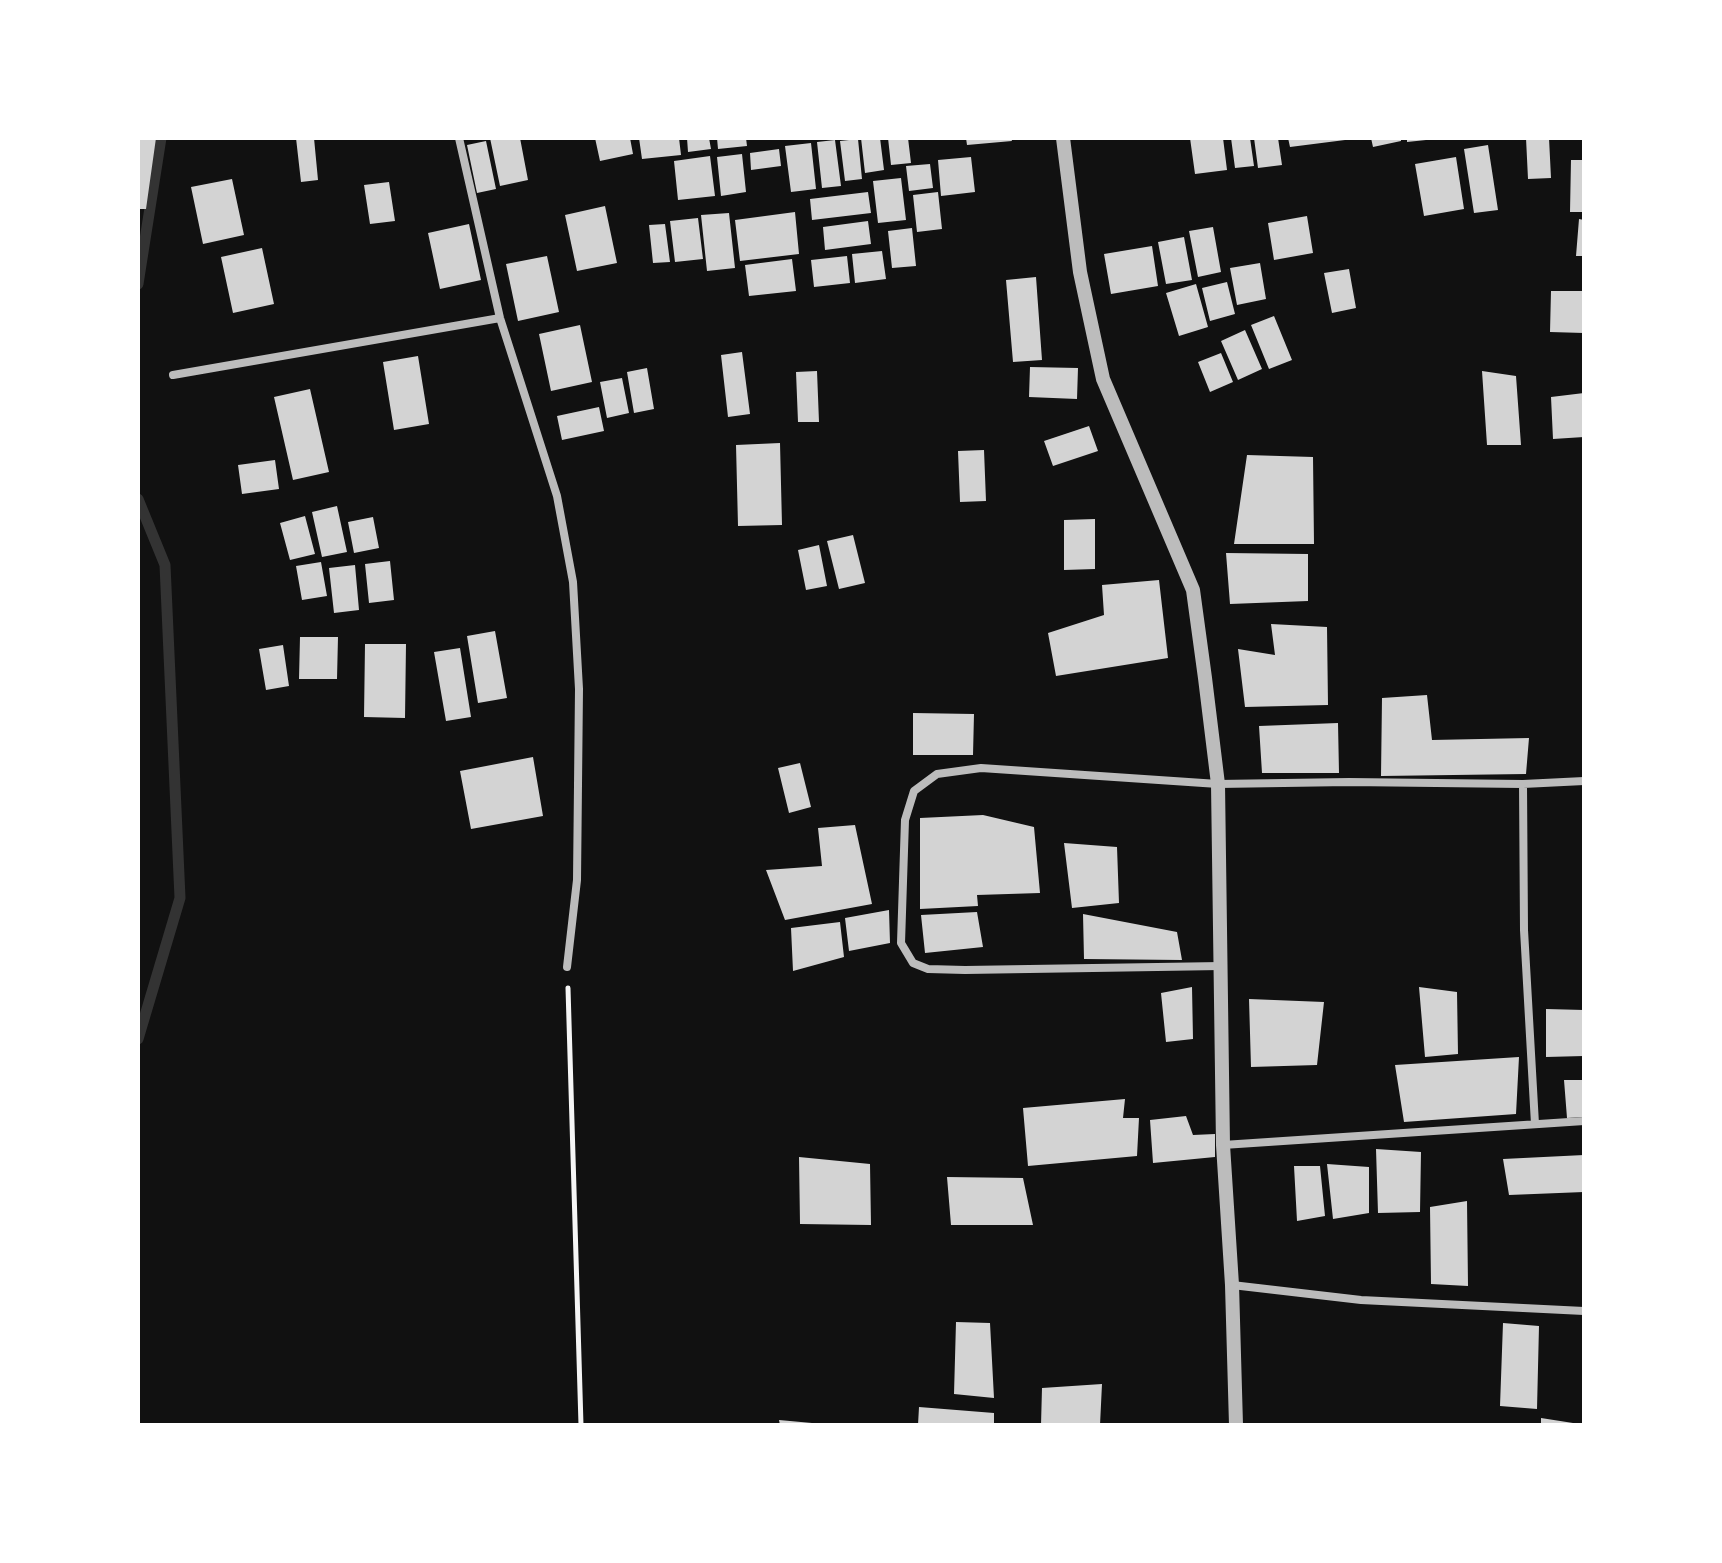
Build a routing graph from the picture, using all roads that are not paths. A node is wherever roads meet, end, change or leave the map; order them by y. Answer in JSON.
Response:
{"nodes":[{"id":1,"x":459,"y":138,"type":"edge"},
{"id":2,"x":1063,"y":138,"type":"edge"},
{"id":3,"x":500,"y":318,"type":"junction"},
{"id":4,"x":173,"y":375,"type":"dead end"},
{"id":5,"x":1584,"y":781,"type":"edge"},
{"id":6,"x":1218,"y":784,"type":"junction"},
{"id":7,"x":1523,"y":784,"type":"junction"},
{"id":8,"x":1221,"y":966,"type":"junction"},
{"id":9,"x":567,"y":967,"type":"road end"},
{"id":10,"x":1584,"y":1121,"type":"edge"},
{"id":11,"x":1535,"y":1124,"type":"junction"},
{"id":12,"x":1223,"y":1145,"type":"junction"},
{"id":13,"x":1232,"y":1285,"type":"junction"},
{"id":14,"x":1584,"y":1311,"type":"edge"},
{"id":15,"x":1236,"y":1425,"type":"edge"}],
"edges":[{"from":1,"to":3,"type":"street"},
{"from":2,"to":6,"type":"street"},
{"from":3,"to":4,"type":"street"},
{"from":3,"to":9,"type":"street"},
{"from":5,"to":7,"type":"street"},
{"from":6,"to":7,"type":"street"},
{"from":6,"to":8,"type":"street"},
{"from":6,"to":8,"type":"street"},
{"from":7,"to":11,"type":"street"},
{"from":8,"to":12,"type":"street"},
{"from":10,"to":11,"type":"street"},
{"from":11,"to":12,"type":"street"},
{"from":12,"to":13,"type":"street"},
{"from":13,"to":14,"type":"street"},
{"from":13,"to":15,"type":"street"}]}
